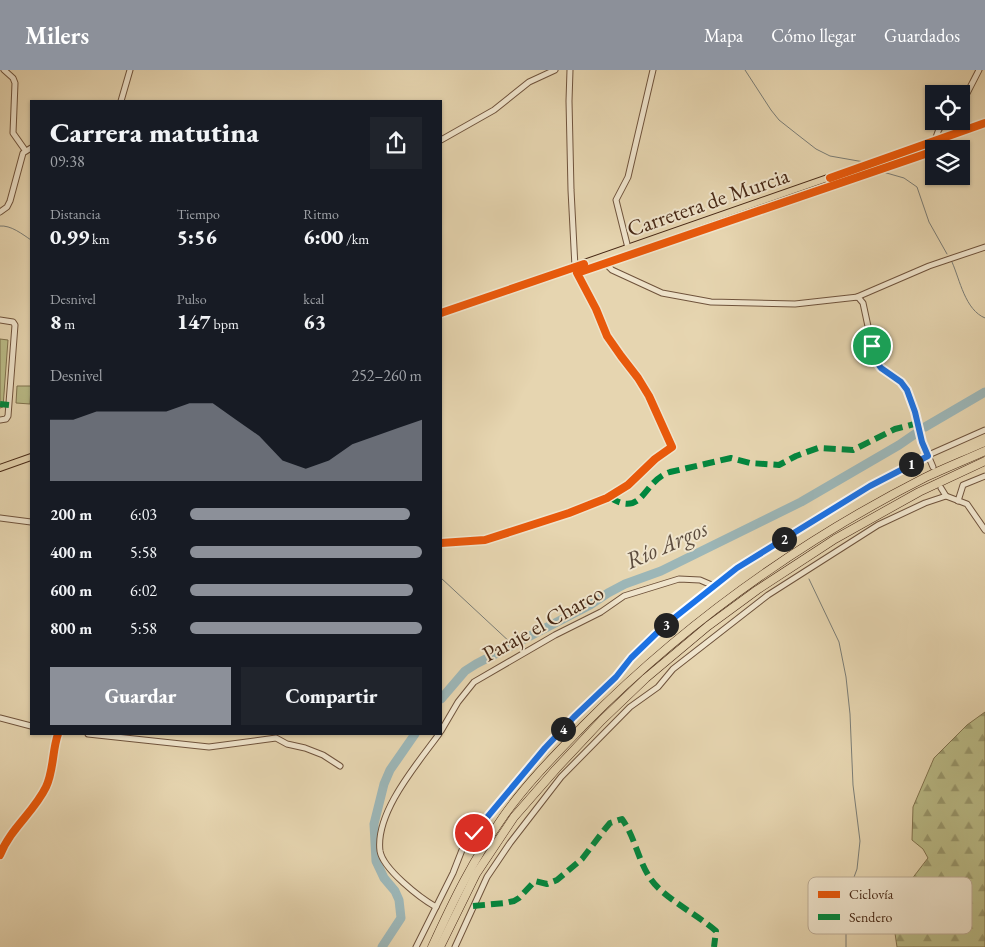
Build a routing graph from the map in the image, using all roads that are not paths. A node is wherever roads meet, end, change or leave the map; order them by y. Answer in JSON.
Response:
{"nodes":[{"id":1,"x":4,"y":70,"type":"edge"},
{"id":2,"x":130,"y":70,"type":"edge"},
{"id":3,"x":555,"y":70,"type":"edge"},
{"id":4,"x":570,"y":70,"type":"edge"},
{"id":5,"x":653,"y":70,"type":"edge"},
{"id":6,"x":979,"y":70,"type":"edge"},
{"id":7,"x":970,"y":88,"type":"edge"},
{"id":8,"x":121,"y":100,"type":"edge"},
{"id":9,"x":985,"y":122,"type":"edge"},
{"id":10,"x":940,"y":130,"type":"edge"},
{"id":11,"x":442,"y":139,"type":"edge"},
{"id":12,"x":935,"y":140,"type":"joint"},
{"id":13,"x":925,"y":144,"type":"edge"},
{"id":14,"x":30,"y":148,"type":"edge"},
{"id":15,"x":25,"y":150,"type":"junction"},
{"id":16,"x":0,"y":212,"type":"edge"},
{"id":17,"x":628,"y":248,"type":"junction"},
{"id":18,"x":985,"y":248,"type":"edge"},
{"id":19,"x":604,"y":256,"type":"junction"},
{"id":20,"x":576,"y":270,"type":"junction"},
{"id":21,"x":857,"y":297,"type":"junction"},
{"id":22,"x":442,"y":313,"type":"edge"},
{"id":23,"x":0,"y":320,"type":"edge"},
{"id":24,"x":0,"y":420,"type":"edge"},
{"id":25,"x":985,"y":430,"type":"edge"},
{"id":26,"x":985,"y":451,"type":"edge"},
{"id":27,"x":928,"y":456,"type":"junction"},
{"id":28,"x":30,"y":457,"type":"edge"},
{"id":29,"x":985,"y":461,"type":"edge"},
{"id":30,"x":933,"y":467,"type":"dead end"},
{"id":31,"x":0,"y":468,"type":"edge"},
{"id":32,"x":985,"y":476,"type":"edge"},
{"id":33,"x":941,"y":488,"type":"dead end"},
{"id":34,"x":946,"y":496,"type":"junction"},
{"id":35,"x":958,"y":501,"type":"junction"},
{"id":36,"x":0,"y":518,"type":"edge"},
{"id":37,"x":30,"y":522,"type":"edge"},
{"id":38,"x":985,"y":530,"type":"edge"},
{"id":39,"x":442,"y":543,"type":"edge"},
{"id":40,"x":714,"y":586,"type":"junction"},
{"id":41,"x":0,"y":718,"type":"edge"},
{"id":42,"x":30,"y":726,"type":"edge"},
{"id":43,"x":442,"y":729,"type":"edge"},
{"id":44,"x":58,"y":735,"type":"edge"},
{"id":45,"x":97,"y":735,"type":"edge"},
{"id":46,"x":438,"y":735,"type":"edge"},
{"id":47,"x":340,"y":766,"type":"dead end"},
{"id":48,"x":0,"y":855,"type":"edge"},
{"id":49,"x":436,"y":907,"type":"junction"},
{"id":50,"x":416,"y":947,"type":"edge"},
{"id":51,"x":432,"y":947,"type":"edge"},
{"id":52,"x":440,"y":947,"type":"edge"},
{"id":53,"x":454,"y":947,"type":"edge"}],
"edges":[{"from":1,"to":15,"type":"street"},
{"from":2,"to":8,"type":"street"},
{"from":3,"to":11,"type":"street"},
{"from":4,"to":20,"type":"street"},
{"from":5,"to":17,"type":"street"},
{"from":6,"to":7,"type":"street"},
{"from":9,"to":12,"type":"main road","name":"Carretera de Murcia"},
{"from":10,"to":12,"type":"street"},
{"from":13,"to":17,"type":"main road","name":"Carretera de Murcia"},
{"from":14,"to":15,"type":"street"},
{"from":15,"to":16,"type":"street"},
{"from":17,"to":19,"type":"main road","name":"Carretera de Murcia"},
{"from":18,"to":21,"type":"street"},
{"from":19,"to":20,"type":"main road","name":"Carretera de Murcia"},
{"from":19,"to":21,"type":"street"},
{"from":20,"to":22,"type":"main road","name":"Carretera de Murcia"},
{"from":20,"to":39,"type":"street"},
{"from":21,"to":27,"type":"street"},
{"from":23,"to":24,"type":"street"},
{"from":25,"to":27,"type":"street"},
{"from":26,"to":51,"type":"highway"},
{"from":27,"to":30,"type":"street"},
{"from":27,"to":40,"type":"street"},
{"from":28,"to":31,"type":"main road"},
{"from":29,"to":52,"type":"highway"},
{"from":32,"to":35,"type":"street"},
{"from":33,"to":34,"type":"street"},
{"from":34,"to":35,"type":"street"},
{"from":34,"to":53,"type":"street"},
{"from":35,"to":38,"type":"street"},
{"from":36,"to":37,"type":"street"},
{"from":40,"to":43,"type":"street","name":"Paraje el Charco"},
{"from":40,"to":49,"type":"street"},
{"from":41,"to":42,"type":"street"},
{"from":44,"to":48,"type":"street"},
{"from":45,"to":47,"type":"street"},
{"from":46,"to":49,"type":"street"},
{"from":49,"to":50,"type":"street"}]}
